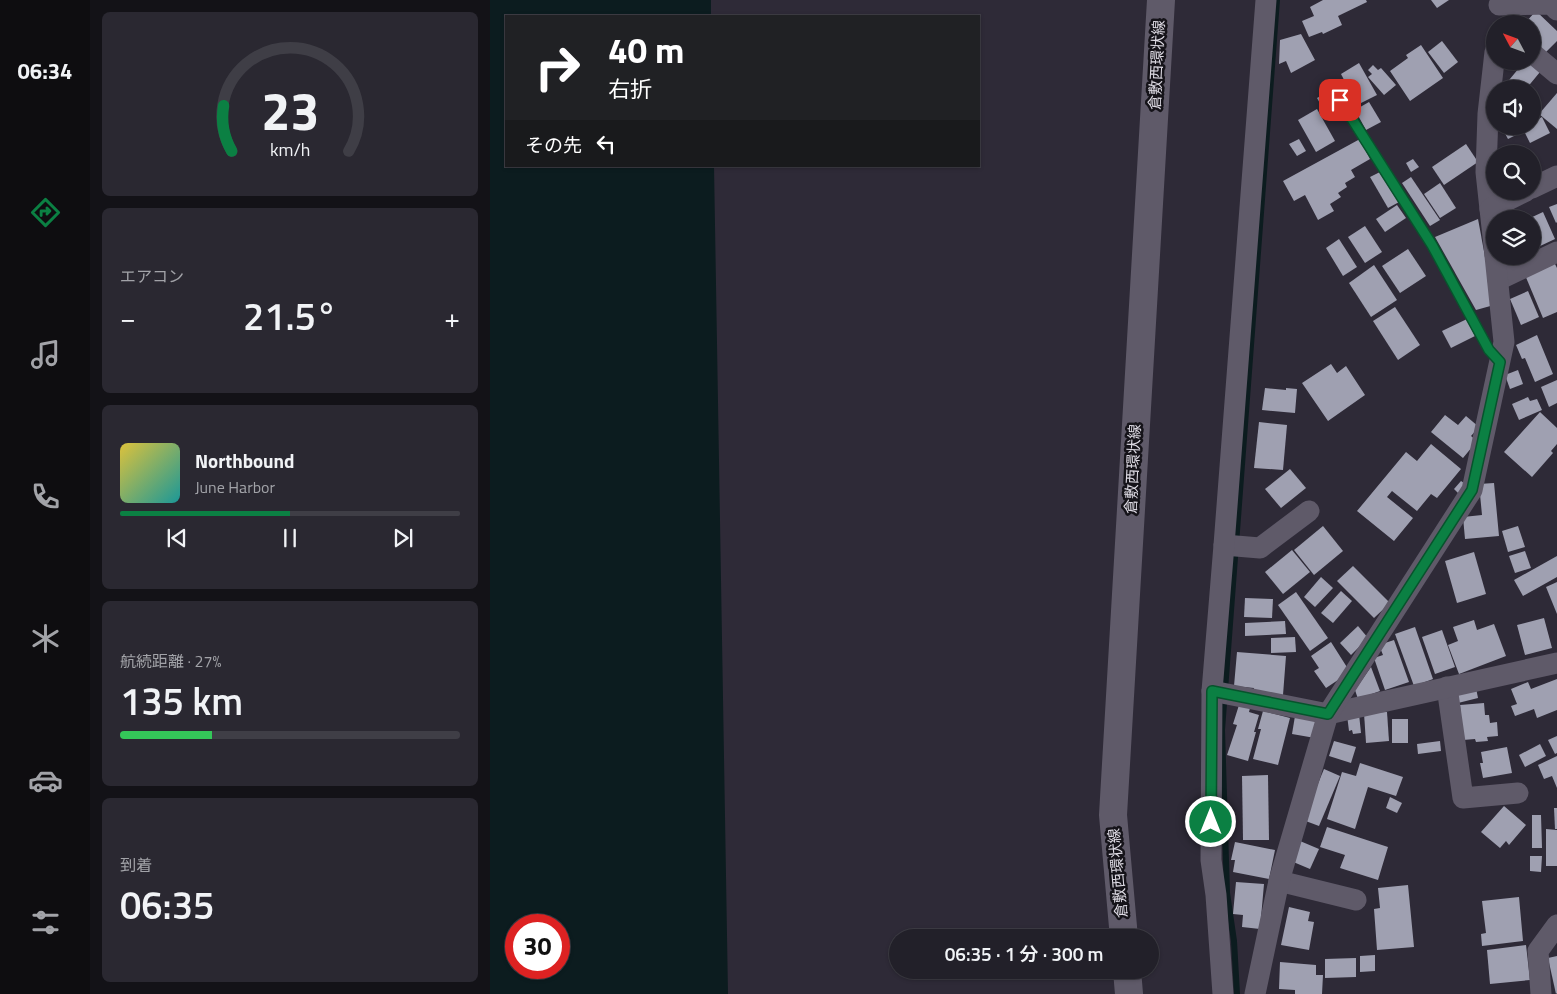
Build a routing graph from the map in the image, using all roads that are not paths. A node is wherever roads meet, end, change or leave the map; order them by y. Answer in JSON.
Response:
{"nodes":[{"id":1,"x":1161,"y":0,"type":"edge"},
{"id":2,"x":1266,"y":0,"type":"edge"},
{"id":3,"x":1499,"y":10,"type":"edge"},
{"id":4,"x":1557,"y":10,"type":"edge"},
{"id":5,"x":1541,"y":61,"type":"edge"},
{"id":6,"x":1493,"y":70,"type":"edge"},
{"id":7,"x":1557,"y":74,"type":"edge"},
{"id":8,"x":1340,"y":100,"type":"dead end"},
{"id":9,"x":1557,"y":176,"type":"edge"},
{"id":10,"x":1541,"y":184,"type":"edge"},
{"id":11,"x":1508,"y":200,"type":"edge"},
{"id":12,"x":1490,"y":209,"type":"joint"},
{"id":13,"x":1557,"y":252,"type":"edge"},
{"id":14,"x":1496,"y":265,"type":"edge"},
{"id":15,"x":1498,"y":280,"type":"junction"},
{"id":16,"x":1500,"y":362,"type":"junction"},
{"id":17,"x":1309,"y":511,"type":"dead end"},
{"id":18,"x":1232,"y":546,"type":"junction"},
{"id":19,"x":1557,"y":663,"type":"edge"},
{"id":20,"x":1447,"y":688,"type":"junction"},
{"id":21,"x":1220,"y":692,"type":"junction"},
{"id":22,"x":1328,"y":714,"type":"junction"},
{"id":23,"x":1518,"y":793,"type":"dead end"},
{"id":24,"x":1279,"y":881,"type":"junction"},
{"id":25,"x":1356,"y":900,"type":"dead end"},
{"id":26,"x":1557,"y":924,"type":"edge"},
{"id":27,"x":1123,"y":929,"type":"edge"},
{"id":28,"x":1128,"y":979,"type":"edge"},
{"id":29,"x":1129,"y":994,"type":"edge"},
{"id":30,"x":1223,"y":994,"type":"edge"},
{"id":31,"x":1255,"y":994,"type":"edge"},
{"id":32,"x":1541,"y":994,"type":"edge"}],
"edges":[{"from":1,"to":27,"type":"main road","name":"倉敷西環状線"},
{"from":2,"to":18,"type":"street"},
{"from":3,"to":4,"type":"street"},
{"from":5,"to":7,"type":"street"},
{"from":6,"to":12,"type":"street"},
{"from":8,"to":16,"type":"lane"},
{"from":9,"to":10,"type":"street"},
{"from":11,"to":12,"type":"street"},
{"from":13,"to":15,"type":"street"},
{"from":14,"to":15,"type":"street"},
{"from":15,"to":16,"type":"street"},
{"from":16,"to":22,"type":"street"},
{"from":17,"to":18,"type":"street"},
{"from":18,"to":21,"type":"street"},
{"from":19,"to":20,"type":"street"},
{"from":20,"to":22,"type":"street"},
{"from":20,"to":23,"type":"street"},
{"from":21,"to":22,"type":"street"},
{"from":21,"to":30,"type":"street"},
{"from":22,"to":24,"type":"street"},
{"from":24,"to":25,"type":"street"},
{"from":24,"to":31,"type":"street"},
{"from":26,"to":32,"type":"street"},
{"from":28,"to":29,"type":"main road"}]}
